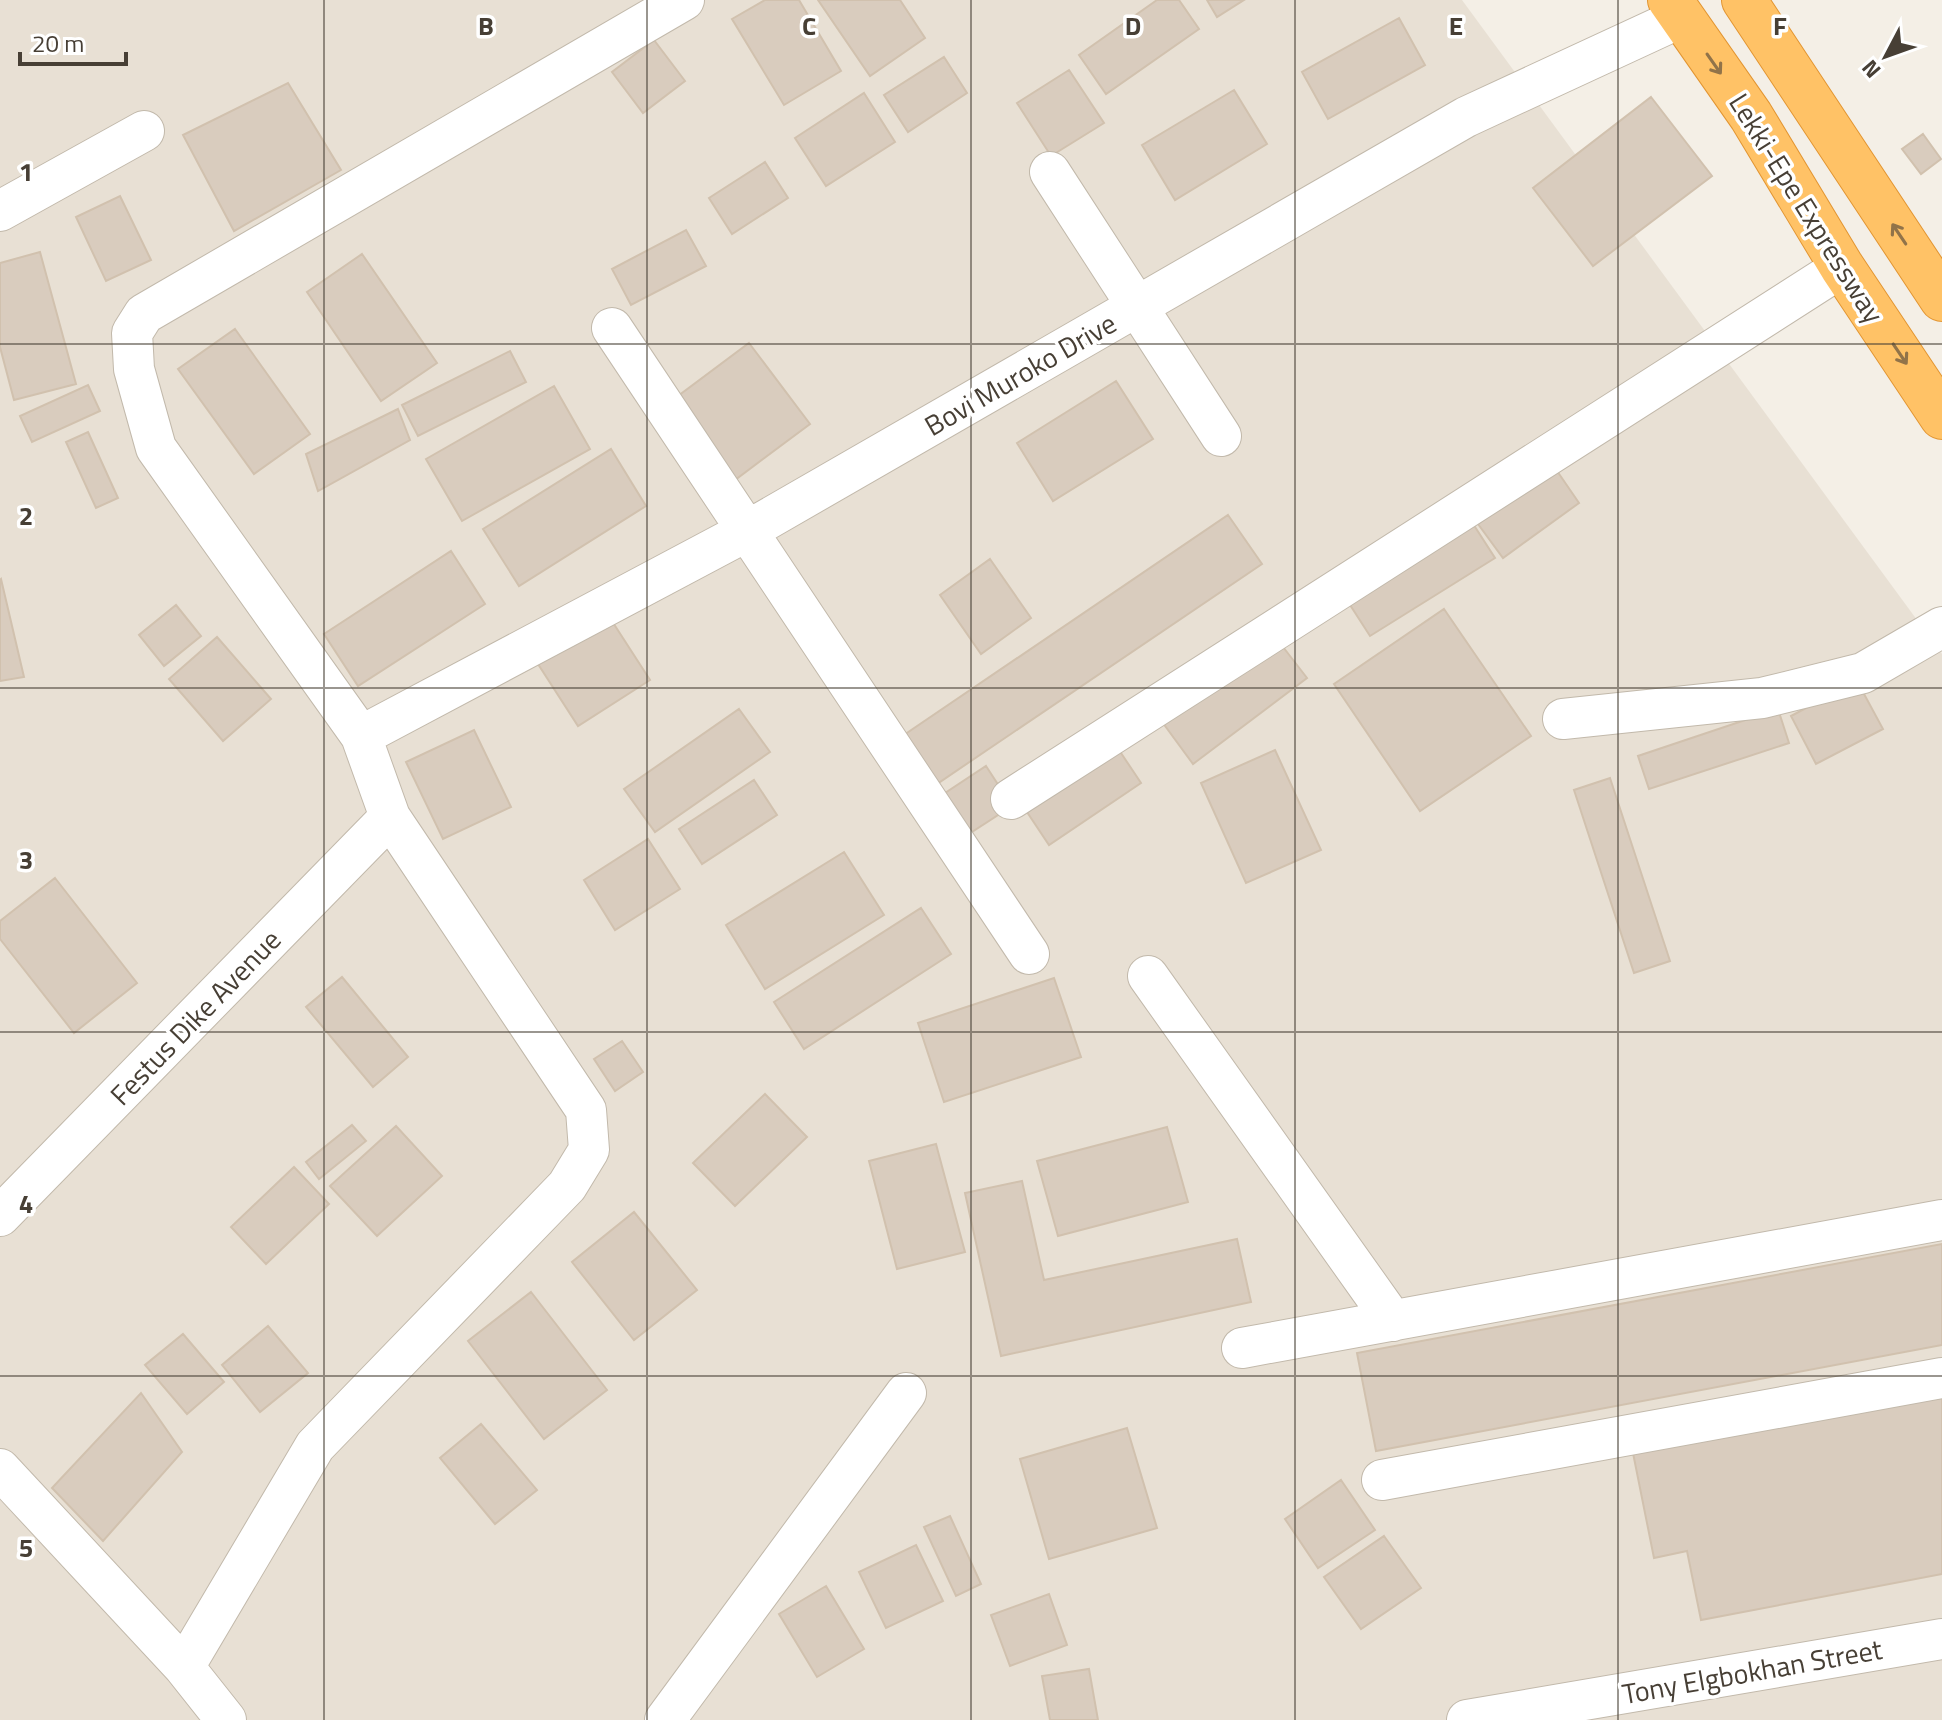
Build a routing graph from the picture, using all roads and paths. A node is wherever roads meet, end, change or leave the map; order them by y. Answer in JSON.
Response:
{"nodes":[{"id":1,"x":684,"y":0,"type":"edge"},
{"id":2,"x":1744,"y":0,"type":"edge"},
{"id":3,"x":1676,"y":9,"type":"edge"},
{"id":4,"x":144,"y":131,"type":"dead end"},
{"id":5,"x":1050,"y":172,"type":"dead end"},
{"id":6,"x":0,"y":211,"type":"edge"},
{"id":7,"x":1842,"y":267,"type":"junction"},
{"id":8,"x":1942,"y":299,"type":"edge"},
{"id":9,"x":1136,"y":307,"type":"junction"},
{"id":10,"x":612,"y":328,"type":"dead end"},
{"id":11,"x":1942,"y":417,"type":"edge"},
{"id":12,"x":1221,"y":436,"type":"dead end"},
{"id":13,"x":747,"y":531,"type":"junction"},
{"id":14,"x":1942,"y":627,"type":"edge"},
{"id":15,"x":1563,"y":719,"type":"dead end"},
{"id":16,"x":361,"y":736,"type":"junction"},
{"id":17,"x":1011,"y":799,"type":"dead end"},
{"id":18,"x":390,"y":817,"type":"junction"},
{"id":19,"x":1029,"y":954,"type":"dead end"},
{"id":20,"x":1148,"y":976,"type":"dead end"},
{"id":21,"x":0,"y":1216,"type":"edge"},
{"id":22,"x":1942,"y":1220,"type":"edge"},
{"id":23,"x":1393,"y":1321,"type":"junction"},
{"id":24,"x":1242,"y":1348,"type":"dead end"},
{"id":25,"x":1942,"y":1378,"type":"edge"},
{"id":26,"x":906,"y":1393,"type":"dead end"},
{"id":27,"x":0,"y":1469,"type":"edge"},
{"id":28,"x":1382,"y":1480,"type":"dead end"},
{"id":29,"x":1942,"y":1639,"type":"edge"},
{"id":30,"x":184,"y":1667,"type":"junction"},
{"id":31,"x":226,"y":1720,"type":"edge"},
{"id":32,"x":665,"y":1720,"type":"edge"},
{"id":33,"x":1467,"y":1720,"type":"edge"}],
"edges":[{"from":1,"to":16,"type":"street"},
{"from":8,"to":2,"type":"highway","name":"Lekki-Epe Expressway","one_way":true},
{"from":3,"to":7,"type":"highway","name":"Lekki-Epe Expressway","one_way":true},
{"from":3,"to":9,"type":"street","name":"Bovi Muroko Drive"},
{"from":4,"to":6,"type":"street"},
{"from":5,"to":9,"type":"street"},
{"from":7,"to":11,"type":"highway","name":"Lekki-Epe Expressway","one_way":true},
{"from":7,"to":17,"type":"street"},
{"from":9,"to":12,"type":"street"},
{"from":9,"to":13,"type":"street","name":"Bovi Muroko Drive"},
{"from":10,"to":13,"type":"street"},
{"from":13,"to":16,"type":"street","name":"Bovi Muroko Drive"},
{"from":13,"to":19,"type":"street"},
{"from":14,"to":15,"type":"street"},
{"from":16,"to":18,"type":"street"},
{"from":18,"to":21,"type":"street","name":"Festus Dike Avenue"},
{"from":18,"to":30,"type":"street"},
{"from":20,"to":23,"type":"street"},
{"from":22,"to":23,"type":"street"},
{"from":23,"to":24,"type":"street"},
{"from":25,"to":28,"type":"street"},
{"from":26,"to":32,"type":"street"},
{"from":27,"to":30,"type":"street"},
{"from":29,"to":33,"type":"street","name":"Tony Elgbokhan Street"},
{"from":30,"to":31,"type":"street"}]}
